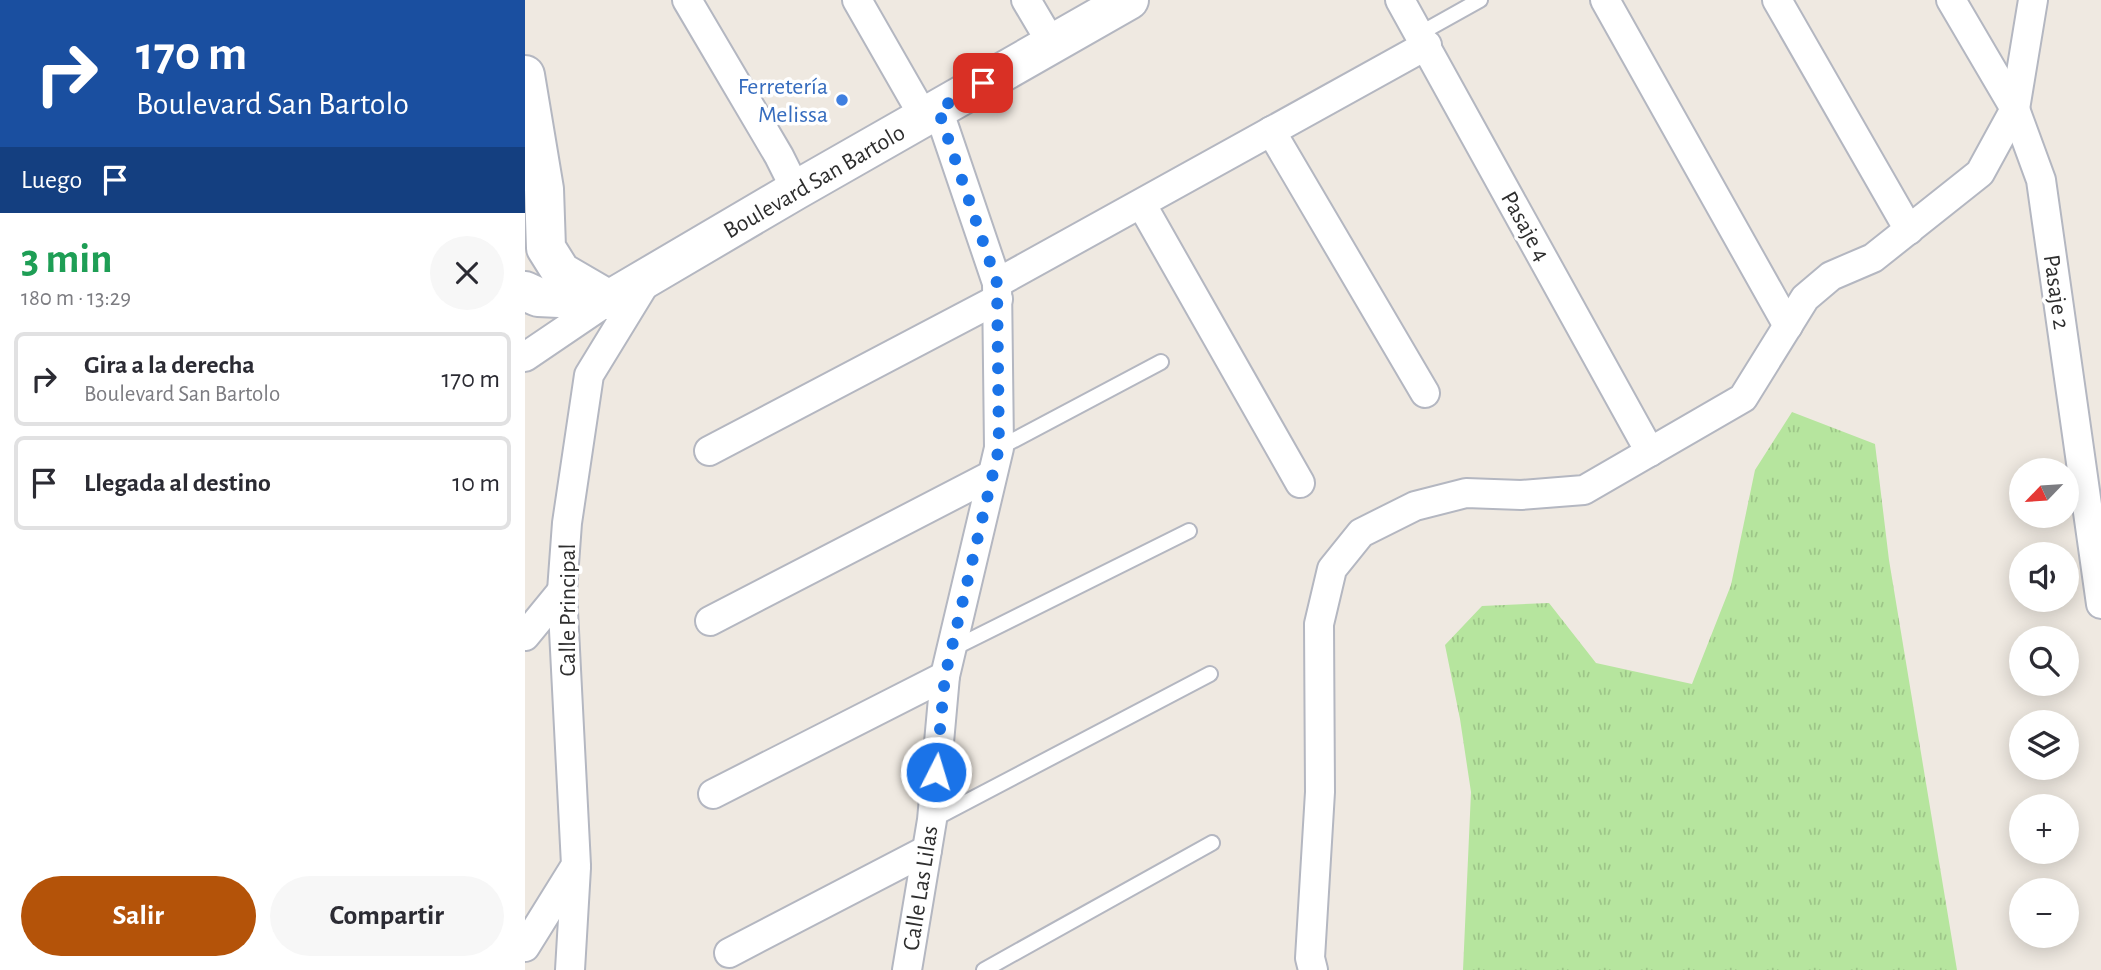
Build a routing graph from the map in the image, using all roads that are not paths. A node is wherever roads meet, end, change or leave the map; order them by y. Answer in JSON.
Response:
{"nodes":[{"id":1,"x":687,"y":0,"type":"edge"},
{"id":2,"x":857,"y":0,"type":"edge"},
{"id":3,"x":1026,"y":0,"type":"edge"},
{"id":4,"x":1129,"y":0,"type":"edge"},
{"id":5,"x":1400,"y":0,"type":"edge"},
{"id":6,"x":1480,"y":0,"type":"edge"},
{"id":7,"x":1605,"y":0,"type":"edge"},
{"id":8,"x":1777,"y":0,"type":"edge"},
{"id":9,"x":1951,"y":0,"type":"edge"},
{"id":10,"x":2033,"y":0,"type":"edge"},
{"id":11,"x":1423,"y":40,"type":"junction"},
{"id":12,"x":1052,"y":44,"type":"junction"},
{"id":13,"x":525,"y":75,"type":"edge"},
{"id":14,"x":2015,"y":110,"type":"junction"},
{"id":15,"x":931,"y":113,"type":"junction"},
{"id":16,"x":1271,"y":131,"type":"junction"},
{"id":17,"x":796,"y":190,"type":"junction"},
{"id":18,"x":1142,"y":205,"type":"junction"},
{"id":19,"x":1909,"y":230,"type":"junction"},
{"id":20,"x":650,"y":276,"type":"junction"},
{"id":21,"x":525,"y":291,"type":"edge"},
{"id":22,"x":998,"y":291,"type":"junction"},
{"id":23,"x":609,"y":300,"type":"junction"},
{"id":24,"x":1787,"y":327,"type":"junction"},
{"id":25,"x":525,"y":358,"type":"edge"},
{"id":26,"x":1161,"y":362,"type":"dead end"},
{"id":27,"x":1426,"y":393,"type":"dead end"},
{"id":28,"x":999,"y":448,"type":"junction"},
{"id":29,"x":709,"y":451,"type":"dead end"},
{"id":30,"x":1650,"y":452,"type":"junction"},
{"id":31,"x":992,"y":475,"type":"junction"},
{"id":32,"x":1300,"y":483,"type":"dead end"},
{"id":33,"x":1189,"y":531,"type":"dead end"},
{"id":34,"x":562,"y":591,"type":"junction"},
{"id":35,"x":2101,"y":604,"type":"edge"},
{"id":36,"x":710,"y":621,"type":"dead end"},
{"id":37,"x":525,"y":636,"type":"edge"},
{"id":38,"x":952,"y":649,"type":"junction"},
{"id":39,"x":1210,"y":674,"type":"dead end"},
{"id":40,"x":945,"y":676,"type":"junction"},
{"id":41,"x":713,"y":794,"type":"dead end"},
{"id":42,"x":932,"y":820,"type":"junction"},
{"id":43,"x":1212,"y":843,"type":"dead end"},
{"id":44,"x":926,"y":850,"type":"junction"},
{"id":45,"x":576,"y":865,"type":"junction"},
{"id":46,"x":525,"y":947,"type":"edge"},
{"id":47,"x":729,"y":953,"type":"dead end"},
{"id":48,"x":570,"y":970,"type":"edge"},
{"id":49,"x":907,"y":970,"type":"edge"},
{"id":50,"x":984,"y":970,"type":"edge"},
{"id":51,"x":1313,"y":970,"type":"edge"}],
"edges":[{"from":1,"to":17,"type":"street"},
{"from":2,"to":15,"type":"street","name":"Calle Las Lilas"},
{"from":3,"to":12,"type":"street"},
{"from":4,"to":12,"type":"main road","name":"Boulevard San Bartolo"},
{"from":5,"to":11,"type":"street","name":"Pasaje 4"},
{"from":6,"to":11,"type":"lane"},
{"from":7,"to":24,"type":"street"},
{"from":8,"to":19,"type":"street"},
{"from":9,"to":14,"type":"street","name":"Pasaje 2"},
{"from":10,"to":14,"type":"street"},
{"from":11,"to":16,"type":"street"},
{"from":11,"to":30,"type":"street","name":"Pasaje 4"},
{"from":12,"to":15,"type":"main road","name":"Boulevard San Bartolo"},
{"from":13,"to":23,"type":"main road"},
{"from":14,"to":19,"type":"street"},
{"from":14,"to":35,"type":"street","name":"Pasaje 2"},
{"from":15,"to":17,"type":"main road","name":"Boulevard San Bartolo"},
{"from":15,"to":22,"type":"street","name":"Calle Las Lilas"},
{"from":16,"to":18,"type":"street"},
{"from":16,"to":27,"type":"street"},
{"from":17,"to":20,"type":"main road","name":"Boulevard San Bartolo"},
{"from":18,"to":22,"type":"street"},
{"from":18,"to":32,"type":"street"},
{"from":19,"to":24,"type":"street"},
{"from":20,"to":23,"type":"main road","name":"Boulevard San Bartolo"},
{"from":20,"to":34,"type":"street","name":"Calle Principal"},
{"from":21,"to":23,"type":"main road"},
{"from":22,"to":28,"type":"street","name":"Calle Las Lilas"},
{"from":22,"to":29,"type":"street"},
{"from":23,"to":25,"type":"street"},
{"from":24,"to":30,"type":"street"},
{"from":26,"to":28,"type":"lane"},
{"from":28,"to":31,"type":"street","name":"Calle Las Lilas"},
{"from":30,"to":51,"type":"street"},
{"from":31,"to":36,"type":"street"},
{"from":31,"to":38,"type":"street","name":"Calle Las Lilas"},
{"from":33,"to":38,"type":"lane"},
{"from":34,"to":37,"type":"street"},
{"from":34,"to":45,"type":"street","name":"Calle Principal"},
{"from":38,"to":40,"type":"street","name":"Calle Las Lilas"},
{"from":39,"to":42,"type":"lane"},
{"from":40,"to":41,"type":"street"},
{"from":40,"to":42,"type":"street","name":"Calle Las Lilas"},
{"from":42,"to":44,"type":"street","name":"Calle Las Lilas"},
{"from":43,"to":50,"type":"lane"},
{"from":44,"to":47,"type":"street"},
{"from":44,"to":49,"type":"street","name":"Calle Las Lilas"},
{"from":45,"to":46,"type":"street"},
{"from":45,"to":48,"type":"street","name":"Calle Principal"}]}
